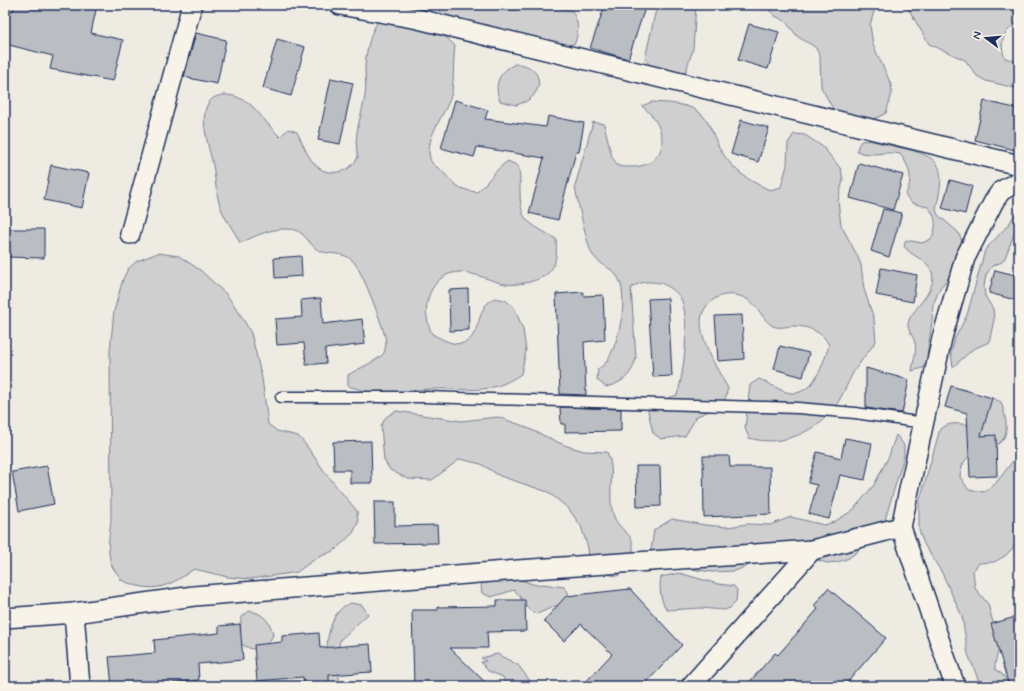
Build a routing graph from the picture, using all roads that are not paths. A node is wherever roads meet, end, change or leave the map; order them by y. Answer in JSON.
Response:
{"nodes":[{"id":1,"x":192,"y":5,"type":"edge"},
{"id":2,"x":340,"y":5,"type":"edge"},
{"id":3,"x":1019,"y":164,"type":"edge"},
{"id":4,"x":1019,"y":181,"type":"edge"},
{"id":5,"x":130,"y":234,"type":"dead end"},
{"id":6,"x":281,"y":397,"type":"dead end"},
{"id":7,"x":924,"y":423,"type":"junction"},
{"id":8,"x":901,"y":527,"type":"junction"},
{"id":9,"x":812,"y":550,"type":"junction"},
{"id":10,"x":74,"y":613,"type":"junction"},
{"id":11,"x":5,"y":618,"type":"edge"},
{"id":12,"x":80,"y":686,"type":"edge"},
{"id":13,"x":691,"y":686,"type":"edge"},
{"id":14,"x":955,"y":686,"type":"edge"}],
"edges":[{"from":1,"to":5,"type":"street"},
{"from":2,"to":3,"type":"street"},
{"from":4,"to":7,"type":"street"},
{"from":6,"to":7,"type":"lane"},
{"from":7,"to":8,"type":"street"},
{"from":8,"to":9,"type":"street"},
{"from":8,"to":14,"type":"street"},
{"from":9,"to":10,"type":"street"},
{"from":9,"to":13,"type":"street"},
{"from":10,"to":11,"type":"street"},
{"from":10,"to":12,"type":"street"}]}
